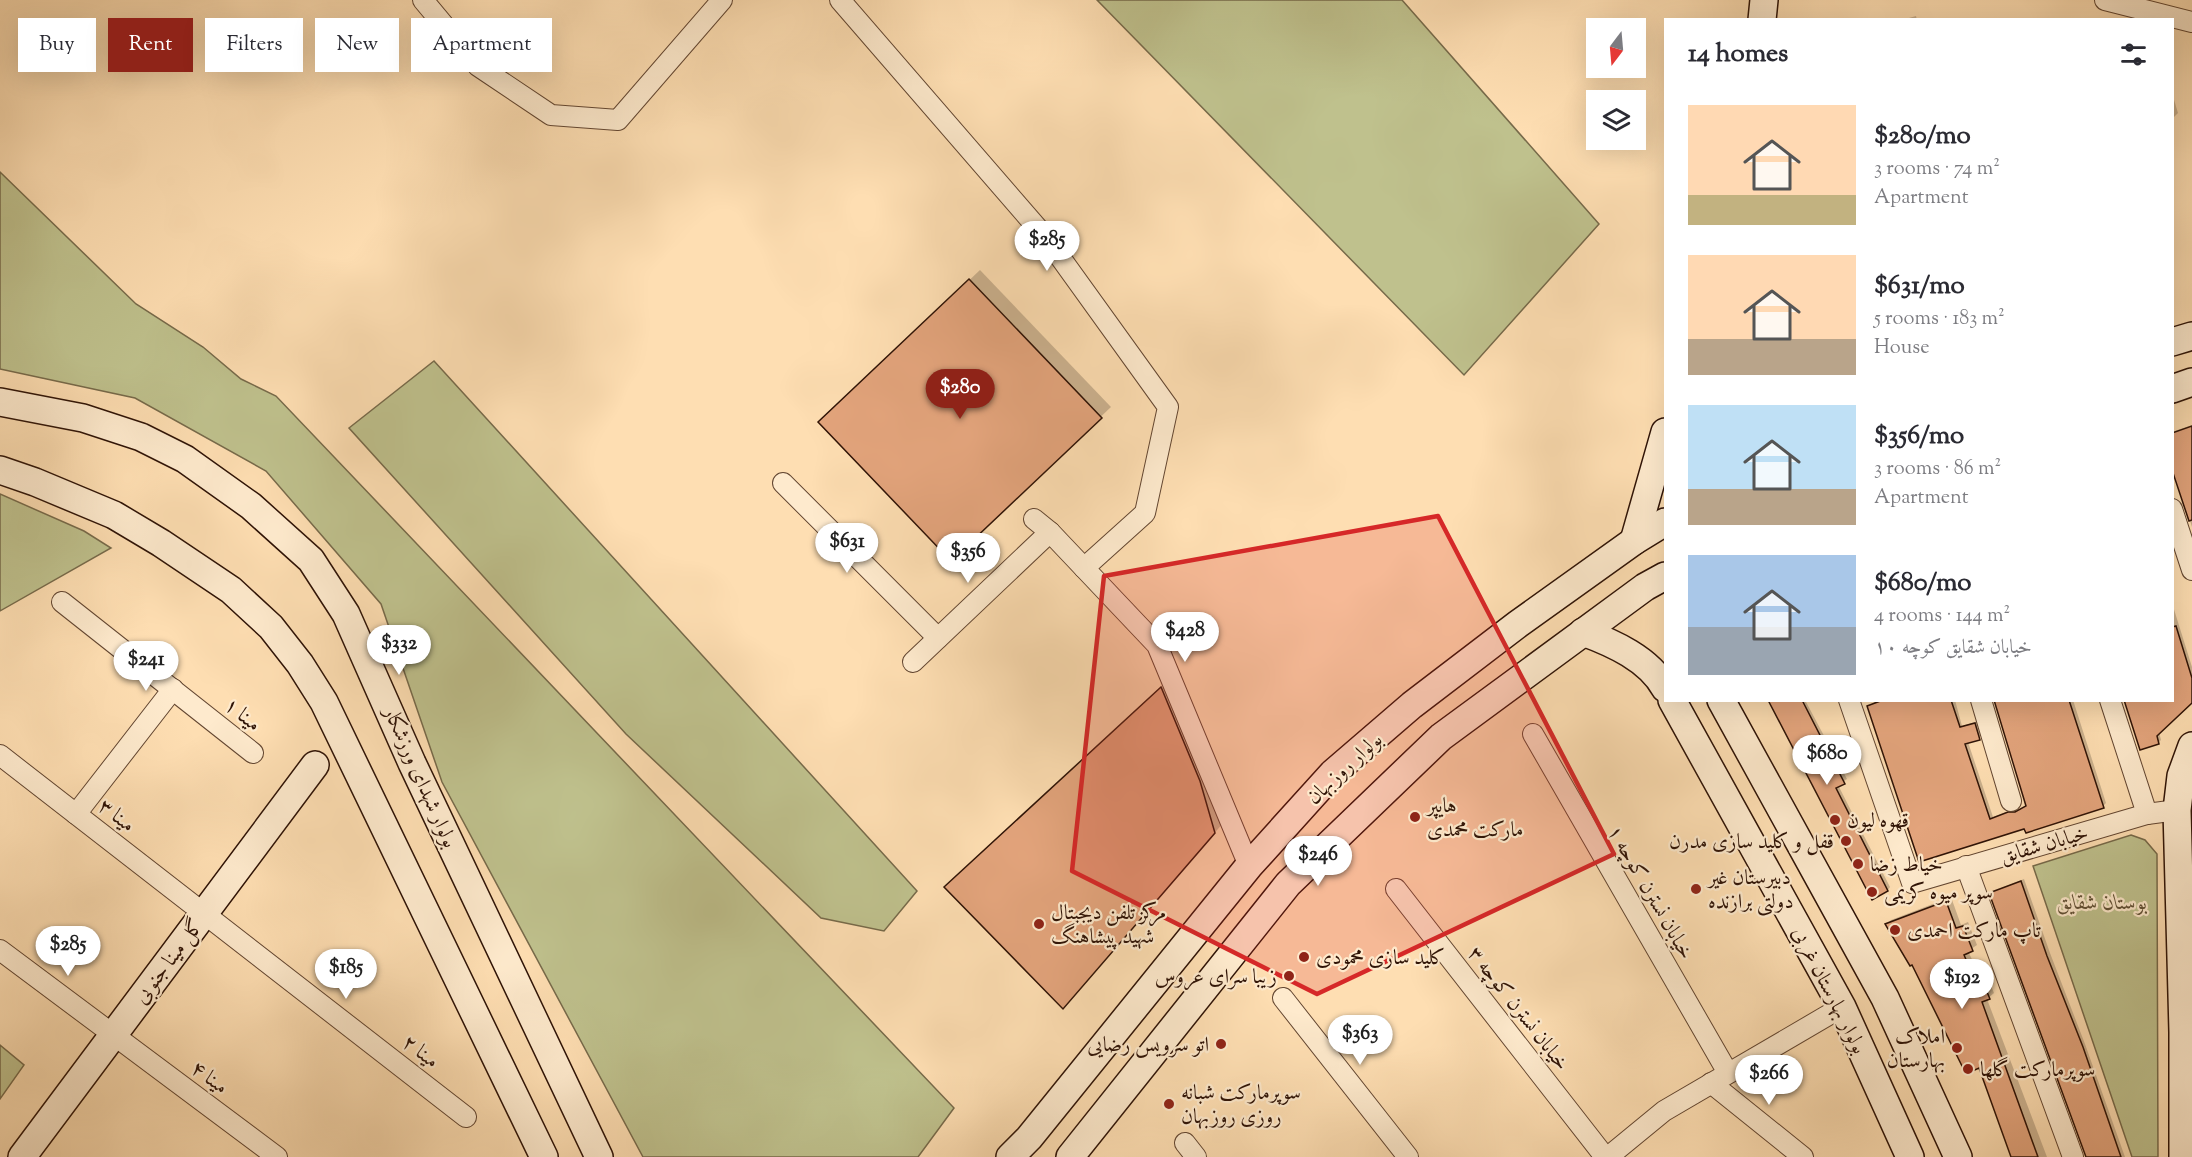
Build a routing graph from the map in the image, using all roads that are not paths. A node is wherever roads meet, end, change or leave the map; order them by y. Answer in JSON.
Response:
{"nodes":[{"id":1,"x":423,"y":0,"type":"edge"},
{"id":2,"x":722,"y":0,"type":"edge"},
{"id":3,"x":840,"y":0,"type":"edge"},
{"id":4,"x":1764,"y":0,"type":"edge"},
{"id":5,"x":2105,"y":0,"type":"edge"},
{"id":6,"x":1762,"y":18,"type":"edge"},
{"id":7,"x":2192,"y":22,"type":"edge"},
{"id":8,"x":2192,"y":336,"type":"edge"},
{"id":9,"x":2174,"y":341,"type":"edge"},
{"id":10,"x":2192,"y":382,"type":"edge"},
{"id":11,"x":2174,"y":388,"type":"edge"},
{"id":12,"x":0,"y":402,"type":"edge"},
{"id":13,"x":1664,"y":436,"type":"edge"},
{"id":14,"x":0,"y":470,"type":"edge"},
{"id":15,"x":783,"y":483,"type":"dead end"},
{"id":16,"x":2174,"y":514,"type":"edge"},
{"id":17,"x":1034,"y":519,"type":"dead end"},
{"id":18,"x":1664,"y":523,"type":"edge"},
{"id":19,"x":1050,"y":532,"type":"junction"},
{"id":20,"x":2182,"y":534,"type":"edge"},
{"id":21,"x":1634,"y":541,"type":"junction"},
{"id":22,"x":1084,"y":568,"type":"junction"},
{"id":23,"x":2192,"y":570,"type":"edge"},
{"id":24,"x":1664,"y":577,"type":"edge"},
{"id":25,"x":62,"y":602,"type":"dead end"},
{"id":26,"x":1583,"y":632,"type":"junction"},
{"id":27,"x":938,"y":638,"type":"junction"},
{"id":28,"x":913,"y":662,"type":"dead end"},
{"id":29,"x":1663,"y":674,"type":"edge"},
{"id":30,"x":173,"y":689,"type":"junction"},
{"id":31,"x":1673,"y":702,"type":"edge"},
{"id":32,"x":1721,"y":702,"type":"edge"},
{"id":33,"x":1850,"y":702,"type":"edge"},
{"id":34,"x":1982,"y":702,"type":"edge"},
{"id":35,"x":2111,"y":702,"type":"edge"},
{"id":36,"x":1533,"y":734,"type":"dead end"},
{"id":37,"x":2192,"y":746,"type":"edge"},
{"id":38,"x":253,"y":753,"type":"dead end"},
{"id":39,"x":0,"y":754,"type":"edge"},
{"id":40,"x":315,"y":765,"type":"dead end"},
{"id":41,"x":2012,"y":801,"type":"dead end"},
{"id":42,"x":2177,"y":810,"type":"junction"},
{"id":43,"x":76,"y":814,"type":"junction"},
{"id":44,"x":2147,"y":814,"type":"junction"},
{"id":45,"x":1249,"y":866,"type":"junction"},
{"id":46,"x":1966,"y":866,"type":"junction"},
{"id":47,"x":1396,"y":890,"type":"dead end"},
{"id":48,"x":204,"y":913,"type":"junction"},
{"id":49,"x":0,"y":950,"type":"edge"},
{"id":50,"x":1283,"y":998,"type":"dead end"},
{"id":51,"x":1842,"y":1007,"type":"junction"},
{"id":52,"x":113,"y":1035,"type":"junction"},
{"id":53,"x":1728,"y":1073,"type":"junction"},
{"id":54,"x":1711,"y":1083,"type":"junction"},
{"id":55,"x":466,"y":1117,"type":"dead end"},
{"id":56,"x":22,"y":1157,"type":"edge"},
{"id":57,"x":277,"y":1157,"type":"edge"},
{"id":58,"x":544,"y":1157,"type":"edge"},
{"id":59,"x":599,"y":1157,"type":"edge"},
{"id":60,"x":1010,"y":1157,"type":"edge"},
{"id":61,"x":1070,"y":1157,"type":"edge"},
{"id":62,"x":1408,"y":1157,"type":"edge"},
{"id":63,"x":1606,"y":1157,"type":"edge"},
{"id":64,"x":1803,"y":1157,"type":"edge"},
{"id":65,"x":1910,"y":1157,"type":"edge"},
{"id":66,"x":1958,"y":1157,"type":"edge"},
{"id":67,"x":2073,"y":1157,"type":"edge"},
{"id":68,"x":2182,"y":1157,"type":"edge"}],
"edges":[{"from":1,"to":2,"type":"street"},
{"from":3,"to":22,"type":"street"},
{"from":4,"to":6,"type":"main road"},
{"from":5,"to":7,"type":"street"},
{"from":8,"to":9,"type":"main road"},
{"from":10,"to":11,"type":"main road"},
{"from":12,"to":59,"type":"main road","name":"بولوار شهدای ورزشکار"},
{"from":13,"to":21,"type":"main road"},
{"from":14,"to":58,"type":"main road"},
{"from":15,"to":27,"type":"street"},
{"from":16,"to":20,"type":"street"},
{"from":17,"to":19,"type":"street"},
{"from":18,"to":21,"type":"main road","name":"بولوار روزبهان"},
{"from":19,"to":22,"type":"street"},
{"from":19,"to":27,"type":"street"},
{"from":20,"to":23,"type":"street"},
{"from":21,"to":45,"type":"main road","name":"بولوار روزبهان"},
{"from":22,"to":45,"type":"street"},
{"from":24,"to":26,"type":"main road","name":"بولوار روزبهان"},
{"from":25,"to":30,"type":"street","name":"مینا ۱"},
{"from":26,"to":29,"type":"main road"},
{"from":26,"to":61,"type":"main road","name":"بولوار روزبهان"},
{"from":27,"to":28,"type":"street"},
{"from":30,"to":38,"type":"street","name":"مینا ۱"},
{"from":30,"to":43,"type":"street"},
{"from":31,"to":51,"type":"main road","name":"بولوار بهارستان غربی"},
{"from":32,"to":66,"type":"main road","name":"بولوار بهارستان غربی"},
{"from":33,"to":46,"type":"street","name":"خیابان شقایق"},
{"from":34,"to":41,"type":"street"},
{"from":35,"to":44,"type":"street"},
{"from":36,"to":53,"type":"street","name":"خیابان نسترن کوچه ۱"},
{"from":37,"to":42,"type":"main road"},
{"from":39,"to":43,"type":"street","name":"مینا ۳"},
{"from":40,"to":48,"type":"main road","name":"گل مینا جنوبی"},
{"from":42,"to":44,"type":"street","name":"خیابان شقایق"},
{"from":42,"to":68,"type":"main road"},
{"from":43,"to":48,"type":"street","name":"مینا ۳"},
{"from":44,"to":46,"type":"street","name":"خیابان شقایق"},
{"from":45,"to":60,"type":"main road","name":"بولوار روزبهان"},
{"from":46,"to":67,"type":"street"},
{"from":47,"to":63,"type":"street","name":"خیابان نسترن کوچه ۳"},
{"from":48,"to":52,"type":"main road","name":"گل مینا جنوبی"},
{"from":48,"to":55,"type":"street","name":"مینا ۲"},
{"from":49,"to":52,"type":"street","name":"مینا ۴"},
{"from":50,"to":62,"type":"street"},
{"from":51,"to":53,"type":"street"},
{"from":51,"to":65,"type":"main road","name":"بولوار بهارستان غربی"},
{"from":52,"to":56,"type":"main road","name":"گل مینا جنوبی"},
{"from":52,"to":57,"type":"street","name":"مینا ۴"},
{"from":53,"to":54,"type":"street"},
{"from":54,"to":63,"type":"street"},
{"from":54,"to":64,"type":"street"}]}
